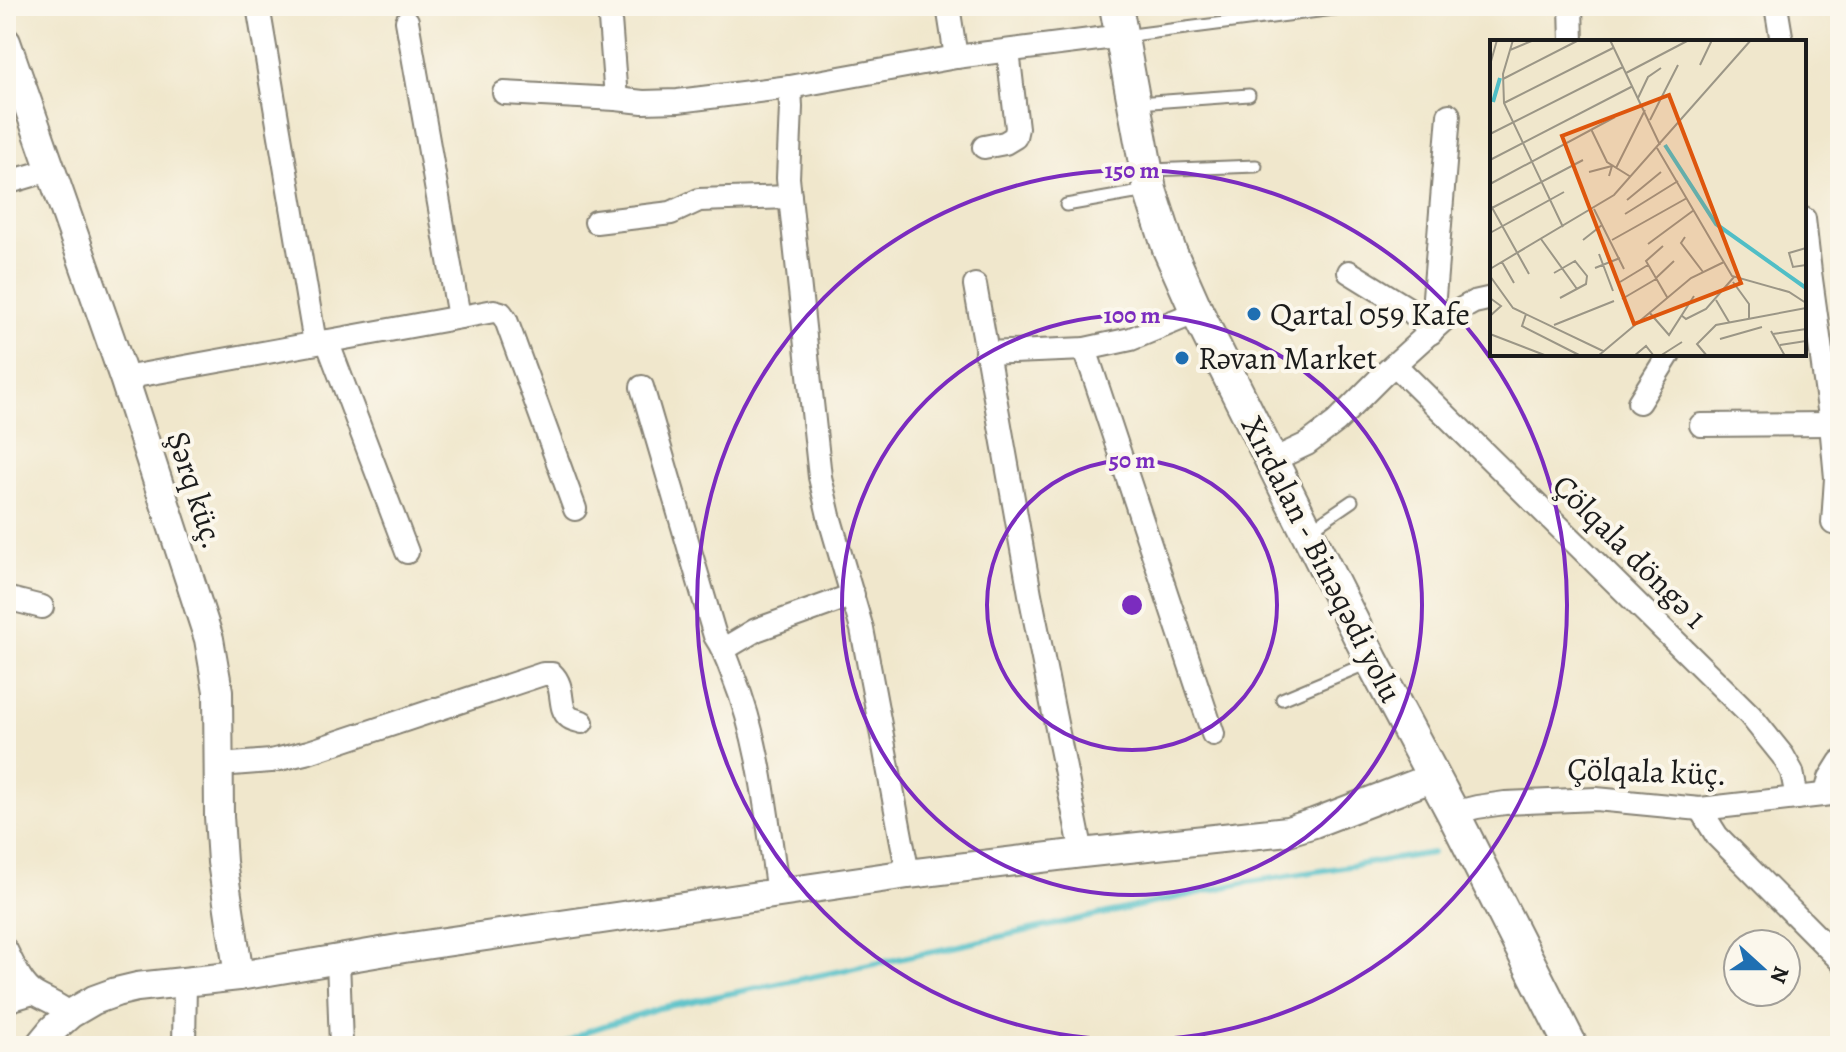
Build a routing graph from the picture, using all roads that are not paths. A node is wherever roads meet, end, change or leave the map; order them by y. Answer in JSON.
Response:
{"nodes":[{"id":1,"x":258,"y":6,"type":"edge"},
{"id":2,"x":609,"y":6,"type":"edge"},
{"id":3,"x":948,"y":6,"type":"edge"},
{"id":4,"x":1357,"y":6,"type":"edge"},
{"id":5,"x":1571,"y":6,"type":"edge"},
{"id":6,"x":1776,"y":6,"type":"edge"},
{"id":7,"x":407,"y":21,"type":"dead end"},
{"id":8,"x":1119,"y":21,"type":"edge"},
{"id":9,"x":1572,"y":40,"type":"edge"},
{"id":10,"x":1782,"y":40,"type":"edge"},
{"id":11,"x":6,"y":42,"type":"edge"},
{"id":12,"x":1008,"y":51,"type":"junction"},
{"id":13,"x":956,"y":57,"type":"junction"},
{"id":14,"x":790,"y":87,"type":"junction"},
{"id":15,"x":504,"y":93,"type":"dead end"},
{"id":16,"x":1249,"y":95,"type":"dead end"},
{"id":17,"x":616,"y":99,"type":"junction"},
{"id":18,"x":1134,"y":104,"type":"junction"},
{"id":19,"x":1449,"y":115,"type":"dead end"},
{"id":20,"x":984,"y":147,"type":"dead end"},
{"id":21,"x":1256,"y":166,"type":"dead end"},
{"id":22,"x":50,"y":170,"type":"junction"},
{"id":23,"x":1148,"y":180,"type":"junction"},
{"id":24,"x":6,"y":183,"type":"edge"},
{"id":25,"x":790,"y":197,"type":"junction"},
{"id":26,"x":1066,"y":205,"type":"dead end"},
{"id":27,"x":596,"y":222,"type":"dead end"},
{"id":28,"x":1349,"y":272,"type":"dead end"},
{"id":29,"x":1807,"y":272,"type":"edge"},
{"id":30,"x":975,"y":285,"type":"dead end"},
{"id":31,"x":1490,"y":298,"type":"edge"},
{"id":32,"x":1197,"y":312,"type":"junction"},
{"id":33,"x":459,"y":317,"type":"junction"},
{"id":34,"x":1431,"y":333,"type":"junction"},
{"id":35,"x":321,"y":342,"type":"junction"},
{"id":36,"x":1085,"y":349,"type":"junction"},
{"id":37,"x":986,"y":353,"type":"junction"},
{"id":38,"x":1668,"y":356,"type":"edge"},
{"id":39,"x":1395,"y":365,"type":"junction"},
{"id":40,"x":124,"y":378,"type":"junction"},
{"id":41,"x":642,"y":387,"type":"dead end"},
{"id":42,"x":1639,"y":402,"type":"dead end"},
{"id":43,"x":1831,"y":424,"type":"junction"},
{"id":44,"x":1701,"y":425,"type":"dead end"},
{"id":45,"x":1273,"y":460,"type":"junction"},
{"id":46,"x":1352,"y":501,"type":"dead end"},
{"id":47,"x":575,"y":509,"type":"dead end"},
{"id":48,"x":1833,"y":523,"type":"dead end"},
{"id":49,"x":1308,"y":531,"type":"junction"},
{"id":50,"x":407,"y":552,"type":"dead end"},
{"id":51,"x":853,"y":595,"type":"junction"},
{"id":52,"x":6,"y":598,"type":"edge"},
{"id":53,"x":42,"y":607,"type":"dead end"},
{"id":54,"x":724,"y":649,"type":"junction"},
{"id":55,"x":1372,"y":661,"type":"junction"},
{"id":56,"x":1282,"y":699,"type":"dead end"},
{"id":57,"x":582,"y":722,"type":"dead end"},
{"id":58,"x":1213,"y":734,"type":"dead end"},
{"id":59,"x":1840,"y":762,"type":"edge"},
{"id":60,"x":219,"y":765,"type":"junction"},
{"id":61,"x":1434,"y":777,"type":"junction"},
{"id":62,"x":1833,"y":794,"type":"edge"},
{"id":63,"x":1797,"y":798,"type":"junction"},
{"id":64,"x":1700,"y":809,"type":"junction"},
{"id":65,"x":1453,"y":813,"type":"junction"},
{"id":66,"x":1082,"y":853,"type":"junction"},
{"id":67,"x":908,"y":874,"type":"junction"},
{"id":68,"x":778,"y":893,"type":"junction"},
{"id":69,"x":6,"y":950,"type":"edge"},
{"id":70,"x":338,"y":959,"type":"junction"},
{"id":71,"x":1840,"y":960,"type":"edge"},
{"id":72,"x":239,"y":976,"type":"junction"},
{"id":73,"x":185,"y":982,"type":"junction"},
{"id":74,"x":33,"y":993,"type":"junction"},
{"id":75,"x":6,"y":1001,"type":"edge"},
{"id":76,"x":70,"y":1014,"type":"junction"},
{"id":77,"x":39,"y":1046,"type":"edge"},
{"id":78,"x":184,"y":1046,"type":"edge"},
{"id":79,"x":341,"y":1046,"type":"edge"},
{"id":80,"x":1571,"y":1046,"type":"edge"}],
"edges":[{"from":1,"to":35,"type":"street"},
{"from":2,"to":17,"type":"street"},
{"from":3,"to":13,"type":"street"},
{"from":4,"to":8,"type":"lane"},
{"from":5,"to":9,"type":"street"},
{"from":6,"to":10,"type":"street"},
{"from":7,"to":33,"type":"street"},
{"from":8,"to":12,"type":"street"},
{"from":8,"to":18,"type":"main road","name":"Xırdalan - Binəqədi yolu"},
{"from":11,"to":22,"type":"street","name":"Şərq küç."},
{"from":12,"to":13,"type":"street"},
{"from":12,"to":20,"type":"street"},
{"from":13,"to":14,"type":"street"},
{"from":14,"to":17,"type":"street"},
{"from":14,"to":25,"type":"street"},
{"from":15,"to":17,"type":"street"},
{"from":16,"to":18,"type":"lane"},
{"from":18,"to":23,"type":"main road","name":"Xırdalan - Binəqədi yolu"},
{"from":19,"to":34,"type":"street"},
{"from":21,"to":23,"type":"lane"},
{"from":22,"to":24,"type":"street"},
{"from":22,"to":40,"type":"street","name":"Şərq küç."},
{"from":23,"to":26,"type":"lane"},
{"from":23,"to":32,"type":"main road","name":"Xırdalan - Binəqədi yolu"},
{"from":25,"to":27,"type":"street"},
{"from":25,"to":51,"type":"street"},
{"from":28,"to":34,"type":"street"},
{"from":29,"to":43,"type":"street"},
{"from":30,"to":37,"type":"street"},
{"from":31,"to":34,"type":"street"},
{"from":32,"to":36,"type":"street"},
{"from":32,"to":45,"type":"main road","name":"Xırdalan - Binəqədi yolu"},
{"from":33,"to":35,"type":"street"},
{"from":33,"to":47,"type":"street"},
{"from":34,"to":39,"type":"street"},
{"from":35,"to":40,"type":"street"},
{"from":35,"to":50,"type":"street"},
{"from":36,"to":37,"type":"street"},
{"from":36,"to":58,"type":"street"},
{"from":37,"to":66,"type":"street"},
{"from":38,"to":42,"type":"street"},
{"from":39,"to":45,"type":"street"},
{"from":39,"to":63,"type":"street","name":"Çölqala döngə 1"},
{"from":40,"to":60,"type":"street","name":"Şərq küç."},
{"from":41,"to":54,"type":"street"},
{"from":43,"to":44,"type":"street"},
{"from":43,"to":48,"type":"street"},
{"from":45,"to":49,"type":"main road","name":"Xırdalan - Binəqədi yolu"},
{"from":46,"to":49,"type":"lane"},
{"from":49,"to":55,"type":"main road","name":"Xırdalan - Binəqədi yolu"},
{"from":51,"to":54,"type":"street"},
{"from":51,"to":67,"type":"street"},
{"from":52,"to":53,"type":"street"},
{"from":54,"to":68,"type":"street"},
{"from":55,"to":56,"type":"lane"},
{"from":55,"to":61,"type":"main road","name":"Xırdalan - Binəqədi yolu"},
{"from":57,"to":60,"type":"street"},
{"from":59,"to":62,"type":"street"},
{"from":60,"to":72,"type":"street","name":"Şərq küç."},
{"from":61,"to":65,"type":"main road","name":"Xırdalan - Binəqədi yolu"},
{"from":61,"to":66,"type":"street"},
{"from":62,"to":63,"type":"street","name":"Çölqala küç."},
{"from":63,"to":64,"type":"street","name":"Çölqala küç."},
{"from":64,"to":65,"type":"street","name":"Çölqala küç."},
{"from":64,"to":71,"type":"street"},
{"from":65,"to":80,"type":"main road","name":"Xırdalan - Binəqədi yolu"},
{"from":66,"to":67,"type":"street"},
{"from":67,"to":68,"type":"street"},
{"from":68,"to":70,"type":"street"},
{"from":69,"to":74,"type":"street"},
{"from":70,"to":72,"type":"street"},
{"from":70,"to":79,"type":"street"},
{"from":72,"to":73,"type":"street"},
{"from":73,"to":76,"type":"street"},
{"from":73,"to":78,"type":"street"},
{"from":74,"to":75,"type":"street"},
{"from":74,"to":76,"type":"street"},
{"from":76,"to":77,"type":"street"}]}
